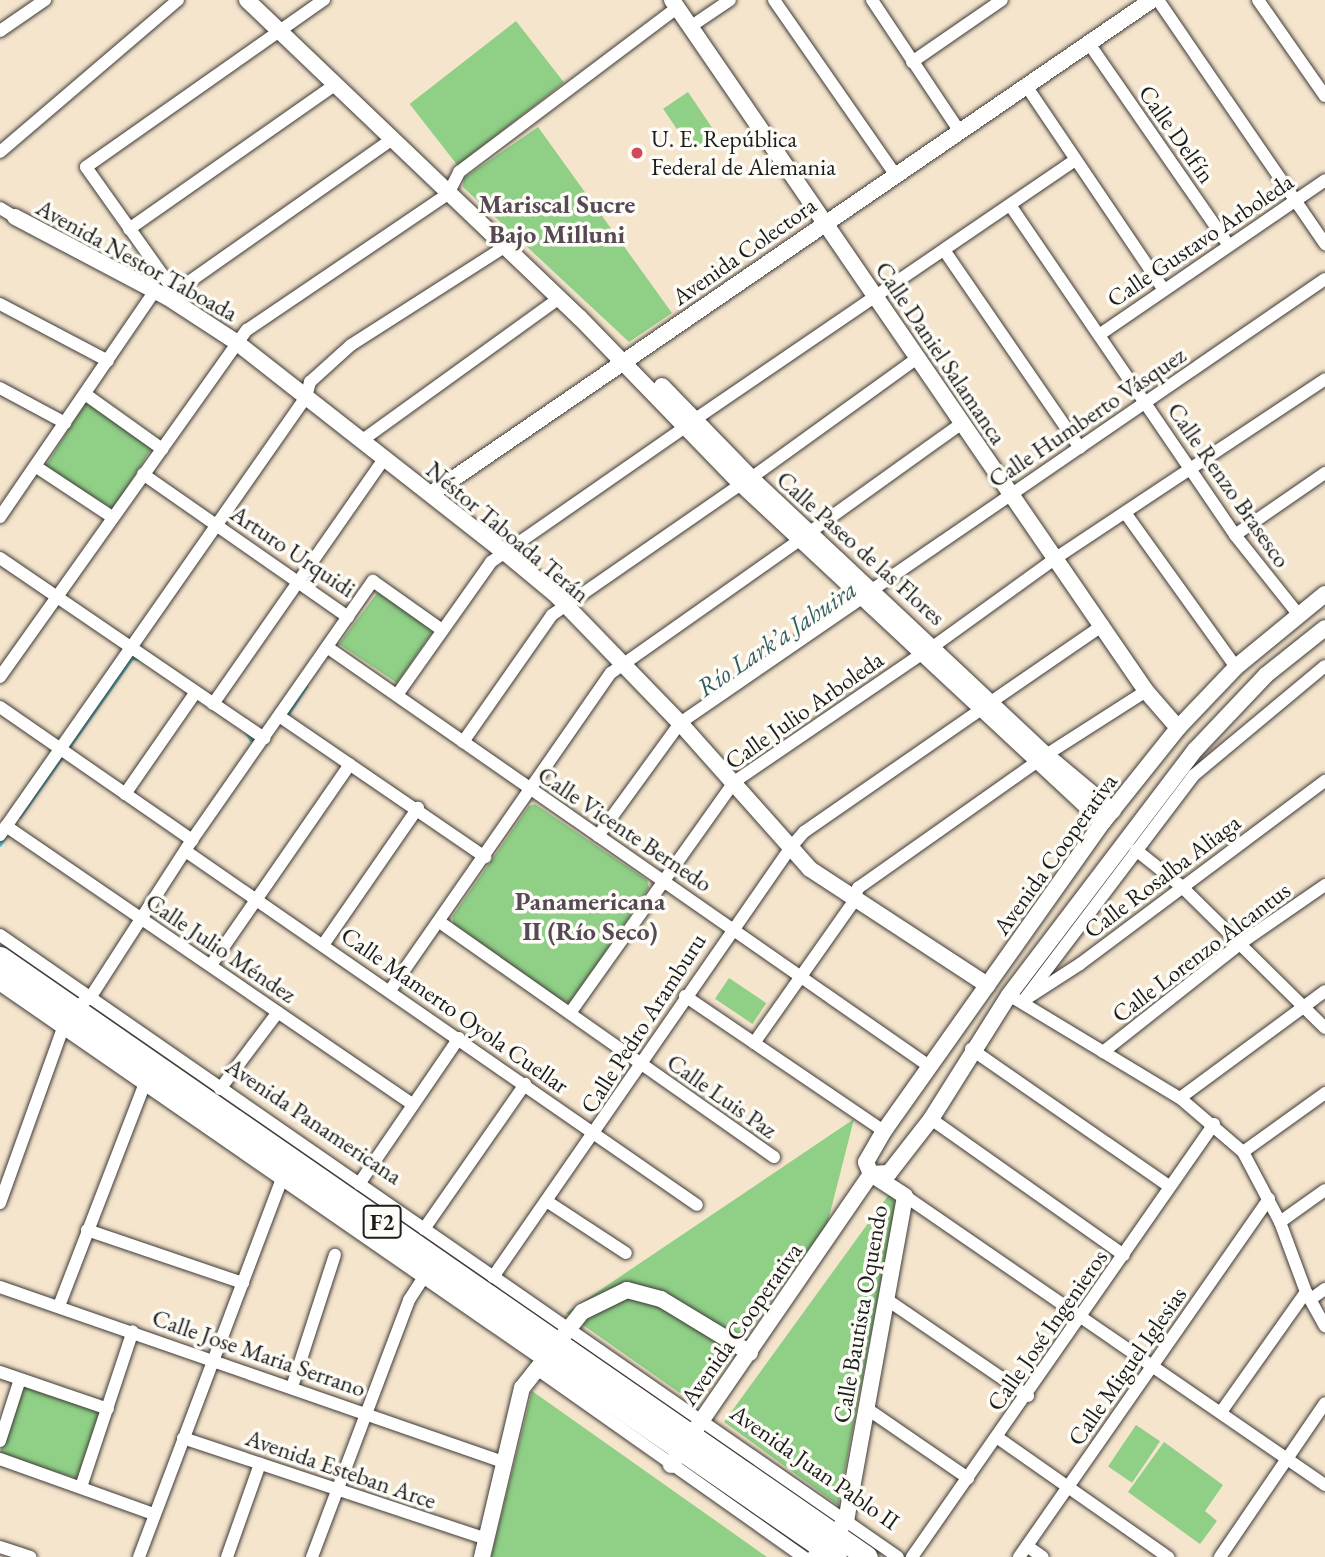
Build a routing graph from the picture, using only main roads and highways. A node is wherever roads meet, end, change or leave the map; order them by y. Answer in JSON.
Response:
{"nodes":[{"id":1,"x":0,"y":957,"type":"edge"},
{"id":2,"x":0,"y":979,"type":"edge"},
{"id":3,"x":76,"y":1010,"type":"junction"},
{"id":4,"x":552,"y":1350,"type":"junction"},
{"id":5,"x":686,"y":1443,"type":"joint"},
{"id":6,"x":832,"y":1544,"type":"edge"},
{"id":7,"x":867,"y":1557,"type":"edge"}],
"edges":[{"from":1,"to":3,"type":"highway","name":"Avenida Panamericana","number":"F2"},
{"from":2,"to":3,"type":"highway","name":"Avenida Panamericana","number":"F2"},
{"from":3,"to":4,"type":"highway","name":"Avenida Panamericana","number":"F2"},
{"from":3,"to":4,"type":"highway","name":"Avenida Panamericana","number":"F2"},
{"from":4,"to":5,"type":"highway","name":"Avenida Panamericana","number":"F2"},
{"from":5,"to":6,"type":"highway","name":"Avenida Juan Pablo II","number":"F2"},
{"from":6,"to":7,"type":"highway","name":"Avenida Juan Pablo II","number":"F2"}]}
